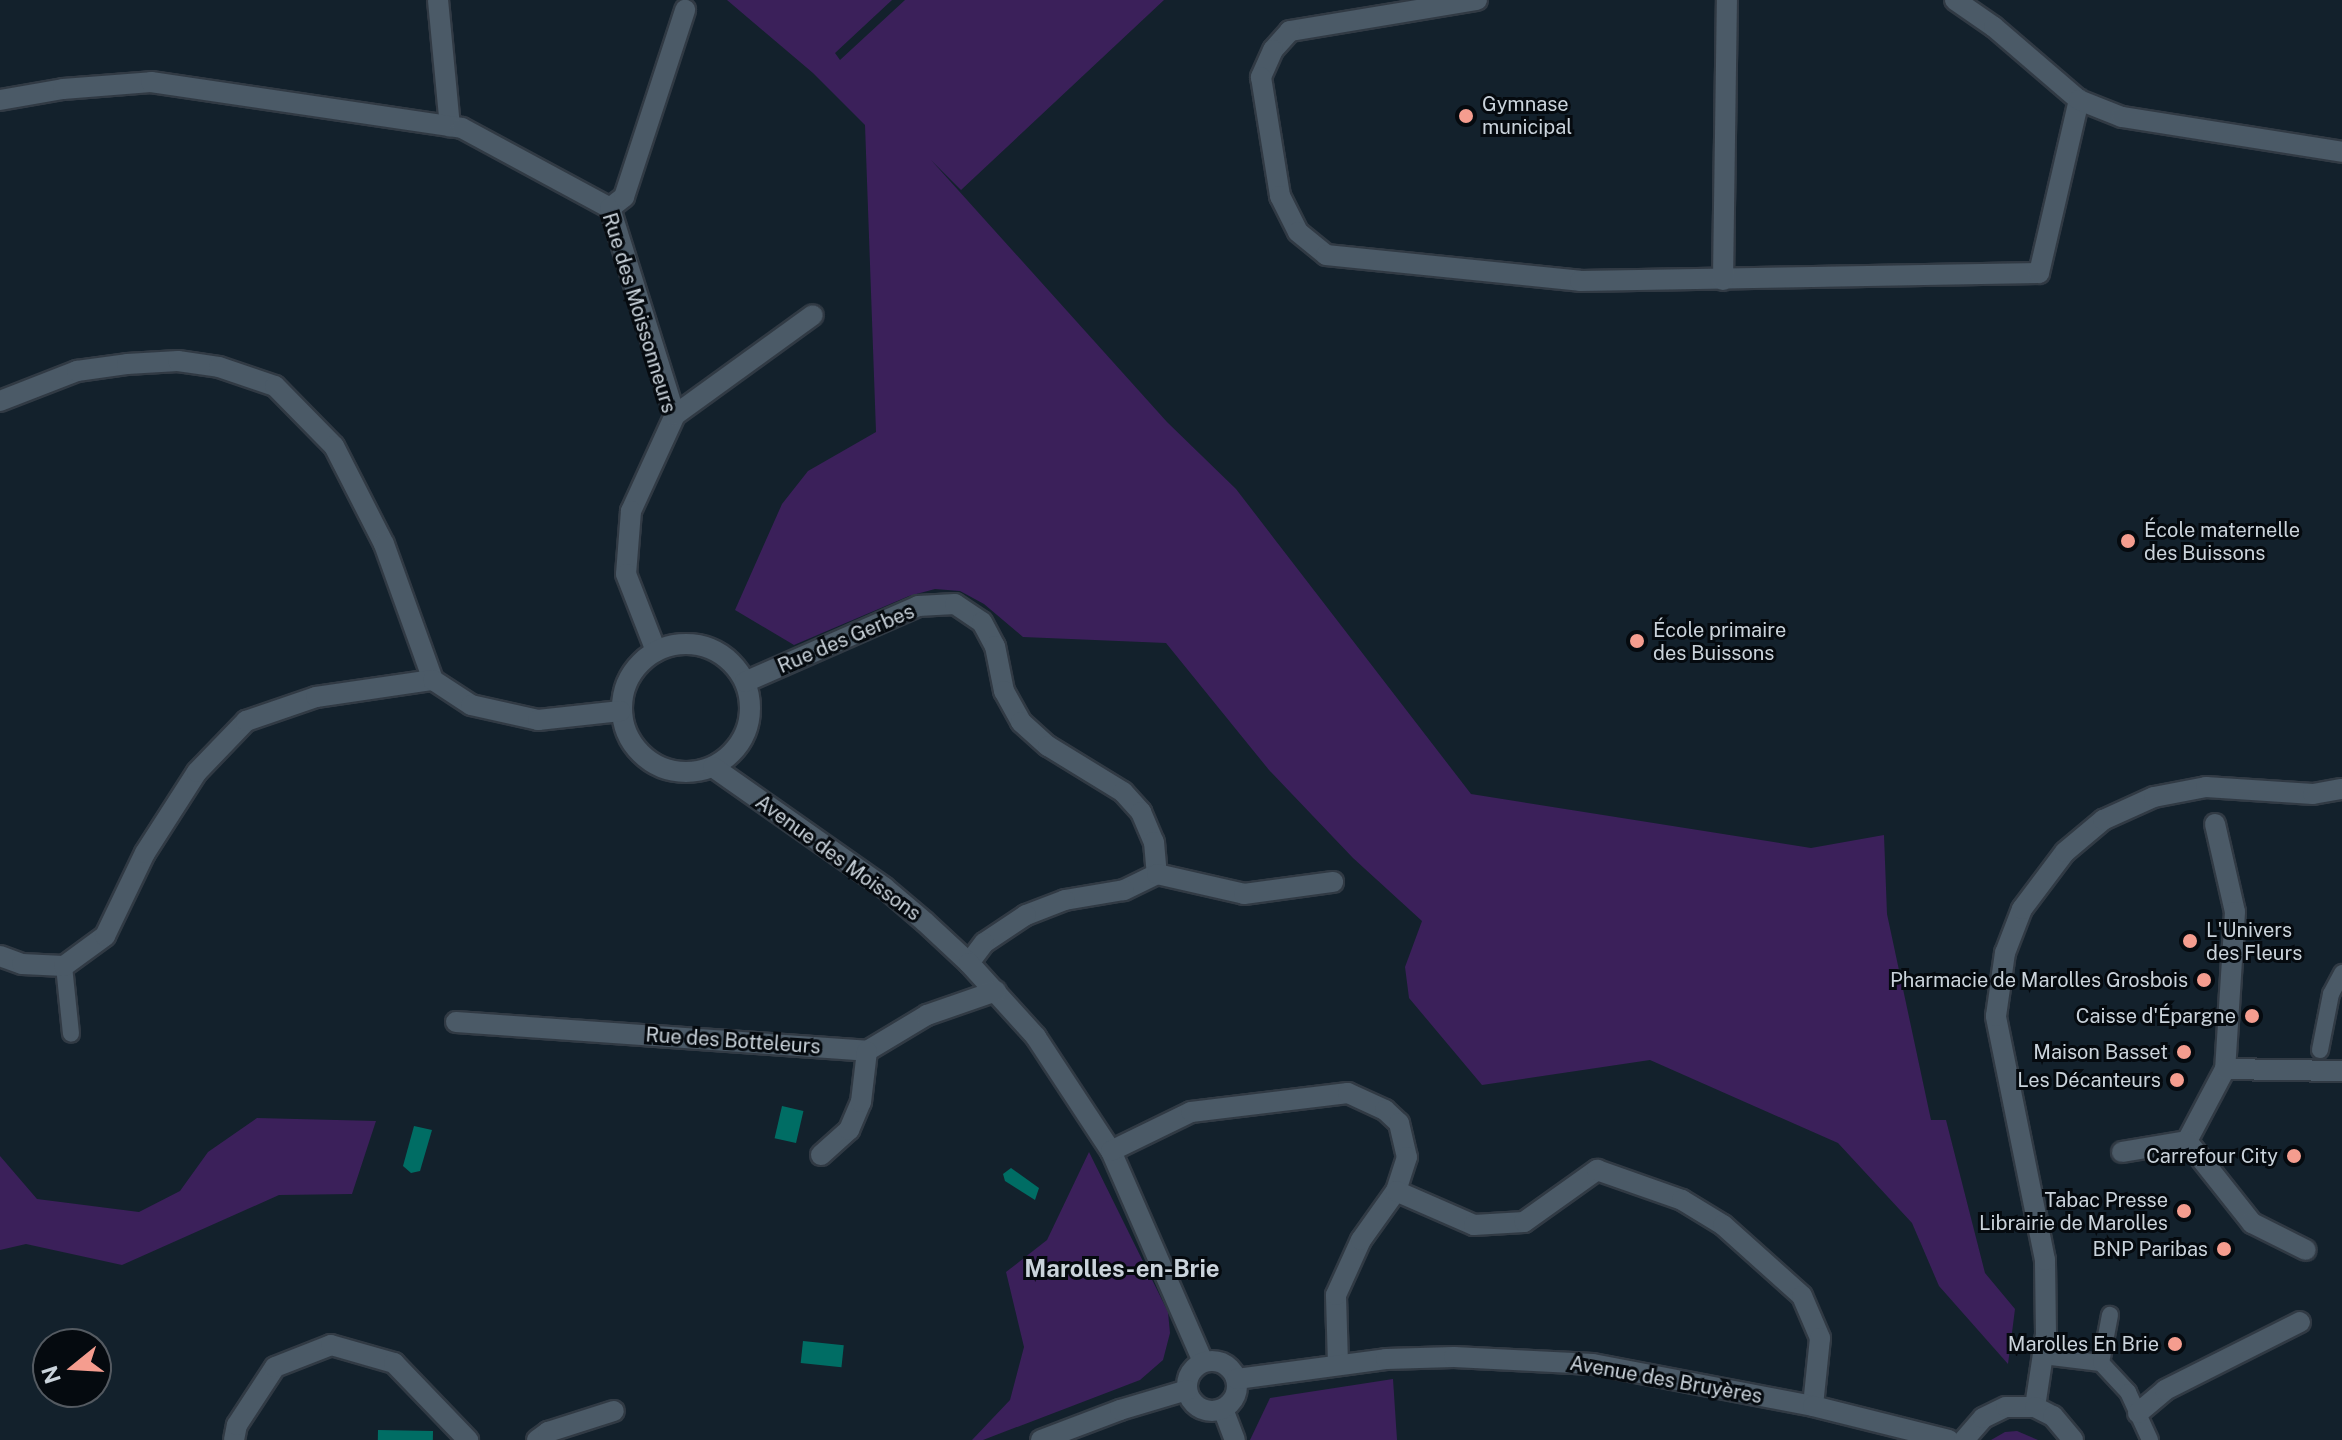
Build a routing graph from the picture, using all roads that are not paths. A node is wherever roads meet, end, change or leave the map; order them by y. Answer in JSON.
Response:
{"nodes":[{"id":1,"x":438,"y":0,"type":"edge"},
{"id":2,"x":1477,"y":0,"type":"edge"},
{"id":3,"x":1727,"y":0,"type":"edge"},
{"id":4,"x":1955,"y":0,"type":"edge"},
{"id":5,"x":685,"y":10,"type":"dead end"},
{"id":6,"x":0,"y":100,"type":"edge"},
{"id":7,"x":2079,"y":100,"type":"junction"},
{"id":8,"x":450,"y":126,"type":"junction"},
{"id":9,"x":2342,"y":152,"type":"edge"},
{"id":10,"x":610,"y":208,"type":"junction"},
{"id":11,"x":1723,"y":280,"type":"junction"},
{"id":12,"x":813,"y":315,"type":"dead end"},
{"id":13,"x":0,"y":401,"type":"edge"},
{"id":14,"x":675,"y":415,"type":"junction"},
{"id":15,"x":656,"y":651,"type":"junction"},
{"id":16,"x":433,"y":680,"type":"junction"},
{"id":17,"x":745,"y":682,"type":"junction"},
{"id":18,"x":621,"y":711,"type":"junction"},
{"id":19,"x":713,"y":767,"type":"junction"},
{"id":20,"x":2342,"y":789,"type":"edge"},
{"id":21,"x":2215,"y":824,"type":"dead end"},
{"id":22,"x":1157,"y":874,"type":"junction"},
{"id":23,"x":1333,"y":882,"type":"dead end"},
{"id":24,"x":0,"y":956,"type":"edge"},
{"id":25,"x":969,"y":963,"type":"junction"},
{"id":26,"x":64,"y":966,"type":"junction"},
{"id":27,"x":2342,"y":973,"type":"edge"},
{"id":28,"x":996,"y":991,"type":"junction"},
{"id":29,"x":456,"y":1022,"type":"dead end"},
{"id":30,"x":71,"y":1034,"type":"dead end"},
{"id":31,"x":2320,"y":1050,"type":"dead end"},
{"id":32,"x":867,"y":1051,"type":"junction"},
{"id":33,"x":2225,"y":1069,"type":"junction"},
{"id":34,"x":2342,"y":1071,"type":"edge"},
{"id":35,"x":2187,"y":1141,"type":"junction"},
{"id":36,"x":1111,"y":1151,"type":"junction"},
{"id":37,"x":2122,"y":1152,"type":"dead end"},
{"id":38,"x":821,"y":1155,"type":"dead end"},
{"id":39,"x":1396,"y":1191,"type":"junction"},
{"id":40,"x":2306,"y":1250,"type":"dead end"},
{"id":41,"x":2110,"y":1315,"type":"dead end"},
{"id":42,"x":2300,"y":1322,"type":"dead end"},
{"id":43,"x":2043,"y":1356,"type":"junction"},
{"id":44,"x":1203,"y":1362,"type":"junction"},
{"id":45,"x":2101,"y":1363,"type":"junction"},
{"id":46,"x":1338,"y":1364,"type":"junction"},
{"id":47,"x":1237,"y":1379,"type":"junction"},
{"id":48,"x":1187,"y":1390,"type":"junction"},
{"id":49,"x":1813,"y":1406,"type":"junction"},
{"id":50,"x":2035,"y":1407,"type":"junction"},
{"id":51,"x":1223,"y":1409,"type":"junction"},
{"id":52,"x":614,"y":1411,"type":"dead end"},
{"id":53,"x":2138,"y":1413,"type":"junction"},
{"id":54,"x":234,"y":1440,"type":"edge"},
{"id":55,"x":468,"y":1440,"type":"edge"},
{"id":56,"x":537,"y":1440,"type":"edge"},
{"id":57,"x":1041,"y":1440,"type":"edge"},
{"id":58,"x":1235,"y":1440,"type":"edge"},
{"id":59,"x":1949,"y":1440,"type":"edge"},
{"id":60,"x":1964,"y":1440,"type":"edge"},
{"id":61,"x":2073,"y":1440,"type":"edge"},
{"id":62,"x":2150,"y":1440,"type":"edge"}],
"edges":[{"from":1,"to":8,"type":"street"},
{"from":2,"to":11,"type":"street"},
{"from":3,"to":11,"type":"street"},
{"from":4,"to":7,"type":"street"},
{"from":5,"to":10,"type":"street"},
{"from":6,"to":8,"type":"street","name":"Rue des Moissonneurs"},
{"from":7,"to":9,"type":"street"},
{"from":7,"to":11,"type":"street"},
{"from":8,"to":10,"type":"street","name":"Rue des Moissonneurs"},
{"from":10,"to":14,"type":"street","name":"Rue des Moissonneurs"},
{"from":12,"to":14,"type":"street"},
{"from":13,"to":16,"type":"street"},
{"from":14,"to":15,"type":"street","name":"Rue des Moissonneurs"},
{"from":15,"to":17,"type":"street"},
{"from":15,"to":18,"type":"street"},
{"from":16,"to":18,"type":"street"},
{"from":16,"to":26,"type":"street"},
{"from":17,"to":19,"type":"street"},
{"from":17,"to":22,"type":"street","name":"Rue des Gerbes"},
{"from":18,"to":19,"type":"street"},
{"from":19,"to":25,"type":"street","name":"Avenue des Moissons"},
{"from":20,"to":43,"type":"street"},
{"from":21,"to":33,"type":"street"},
{"from":22,"to":23,"type":"street"},
{"from":22,"to":25,"type":"street"},
{"from":24,"to":26,"type":"street"},
{"from":25,"to":28,"type":"street","name":"Avenue des Moissons"},
{"from":26,"to":30,"type":"lane"},
{"from":27,"to":31,"type":"lane"},
{"from":28,"to":32,"type":"street"},
{"from":28,"to":36,"type":"street","name":"Avenue des Moissons"},
{"from":29,"to":32,"type":"street","name":"Rue des Botteleurs"},
{"from":32,"to":38,"type":"street"},
{"from":33,"to":34,"type":"street"},
{"from":33,"to":35,"type":"street"},
{"from":35,"to":37,"type":"street"},
{"from":35,"to":40,"type":"street"},
{"from":36,"to":39,"type":"street"},
{"from":36,"to":44,"type":"street","name":"Avenue des Moissons"},
{"from":39,"to":46,"type":"street"},
{"from":39,"to":49,"type":"street"},
{"from":41,"to":45,"type":"lane"},
{"from":42,"to":53,"type":"street"},
{"from":43,"to":45,"type":"lane"},
{"from":43,"to":50,"type":"street"},
{"from":44,"to":47,"type":"street"},
{"from":44,"to":48,"type":"street"},
{"from":45,"to":53,"type":"lane"},
{"from":46,"to":47,"type":"street","name":"Avenue des Bruyères"},
{"from":46,"to":49,"type":"street","name":"Avenue des Bruyères"},
{"from":47,"to":51,"type":"street"},
{"from":48,"to":51,"type":"street"},
{"from":48,"to":57,"type":"street"},
{"from":49,"to":59,"type":"street","name":"Avenue des Bruyères"},
{"from":50,"to":60,"type":"street"},
{"from":50,"to":61,"type":"street"},
{"from":51,"to":58,"type":"street"},
{"from":52,"to":56,"type":"street"},
{"from":53,"to":62,"type":"lane"},
{"from":54,"to":55,"type":"street"}]}
